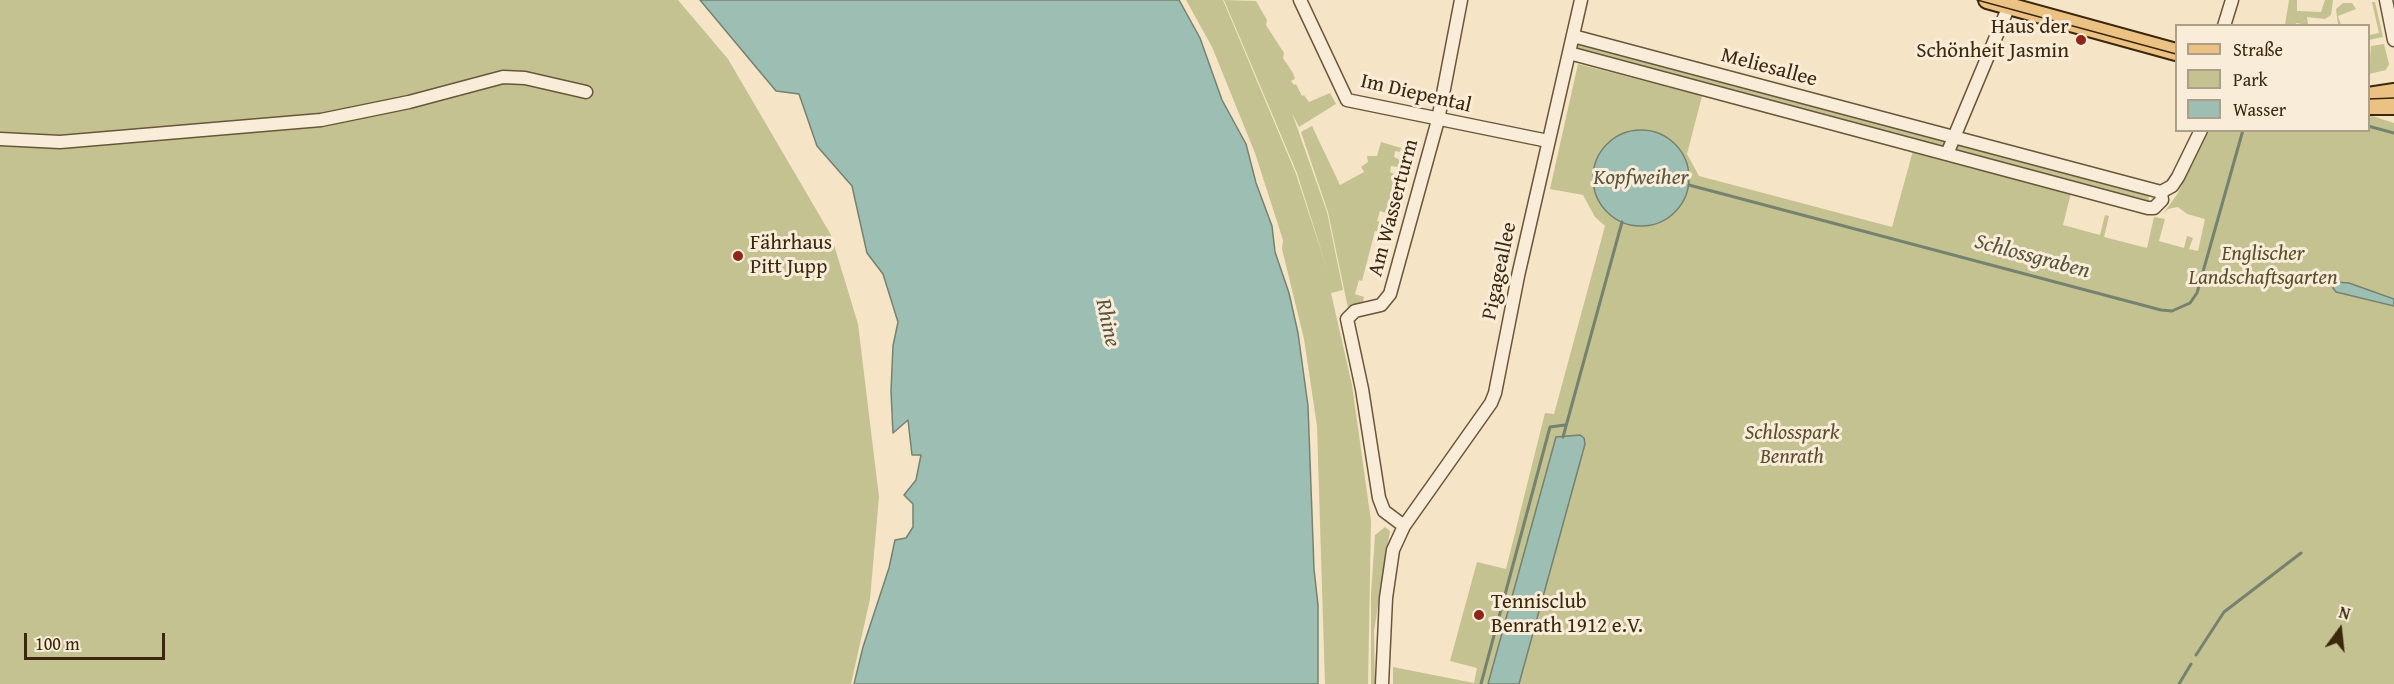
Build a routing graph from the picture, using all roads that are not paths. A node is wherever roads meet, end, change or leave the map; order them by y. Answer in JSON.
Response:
{"nodes":[{"id":1,"x":1300,"y":0,"type":"edge"},
{"id":2,"x":1461,"y":0,"type":"edge"},
{"id":3,"x":1581,"y":0,"type":"edge"},
{"id":4,"x":1987,"y":0,"type":"edge"},
{"id":5,"x":2232,"y":0,"type":"edge"},
{"id":6,"x":2386,"y":0,"type":"edge"},
{"id":7,"x":2010,"y":3,"type":"edge"},
{"id":8,"x":2225,"y":24,"type":"edge"},
{"id":9,"x":1573,"y":36,"type":"junction"},
{"id":10,"x":2394,"y":40,"type":"edge"},
{"id":11,"x":2175,"y":52,"type":"edge"},
{"id":12,"x":1569,"y":53,"type":"junction"},
{"id":13,"x":586,"y":92,"type":"dead end"},
{"id":14,"x":2394,"y":92,"type":"edge"},
{"id":15,"x":2370,"y":96,"type":"edge"},
{"id":16,"x":2370,"y":106,"type":"edge"},
{"id":17,"x":2394,"y":106,"type":"edge"},
{"id":18,"x":1438,"y":120,"type":"junction"},
{"id":19,"x":2199,"y":132,"type":"edge"},
{"id":20,"x":1955,"y":138,"type":"junction"},
{"id":21,"x":0,"y":140,"type":"edge"},
{"id":22,"x":1548,"y":141,"type":"junction"},
{"id":23,"x":1947,"y":154,"type":"junction"},
{"id":24,"x":2162,"y":192,"type":"junction"},
{"id":25,"x":1404,"y":526,"type":"junction"},
{"id":26,"x":1383,"y":684,"type":"edge"}],
"edges":[{"from":1,"to":18,"type":"street","name":"Im Diepental"},
{"from":2,"to":18,"type":"street"},
{"from":3,"to":9,"type":"street","name":"Pigageallee"},
{"from":4,"to":7,"type":"main road"},
{"from":5,"to":8,"type":"street"},
{"from":6,"to":10,"type":"street"},
{"from":7,"to":11,"type":"main road"},
{"from":7,"to":20,"type":"street"},
{"from":9,"to":12,"type":"street","name":"Pigageallee"},
{"from":9,"to":20,"type":"street","name":"Meliesallee"},
{"from":12,"to":22,"type":"street","name":"Pigageallee"},
{"from":12,"to":23,"type":"street","name":"Meliesallee"},
{"from":13,"to":21,"type":"street"},
{"from":14,"to":15,"type":"main road"},
{"from":16,"to":17,"type":"main road"},
{"from":18,"to":22,"type":"street","name":"Im Diepental"},
{"from":18,"to":25,"type":"street","name":"Am Wasserturm"},
{"from":19,"to":24,"type":"street","name":"Meliesallee"},
{"from":20,"to":23,"type":"street"},
{"from":20,"to":24,"type":"street","name":"Meliesallee"},
{"from":22,"to":25,"type":"street","name":"Pigageallee"},
{"from":23,"to":24,"type":"street","name":"Meliesallee"},
{"from":25,"to":26,"type":"street","name":"Pigageallee"}]}
